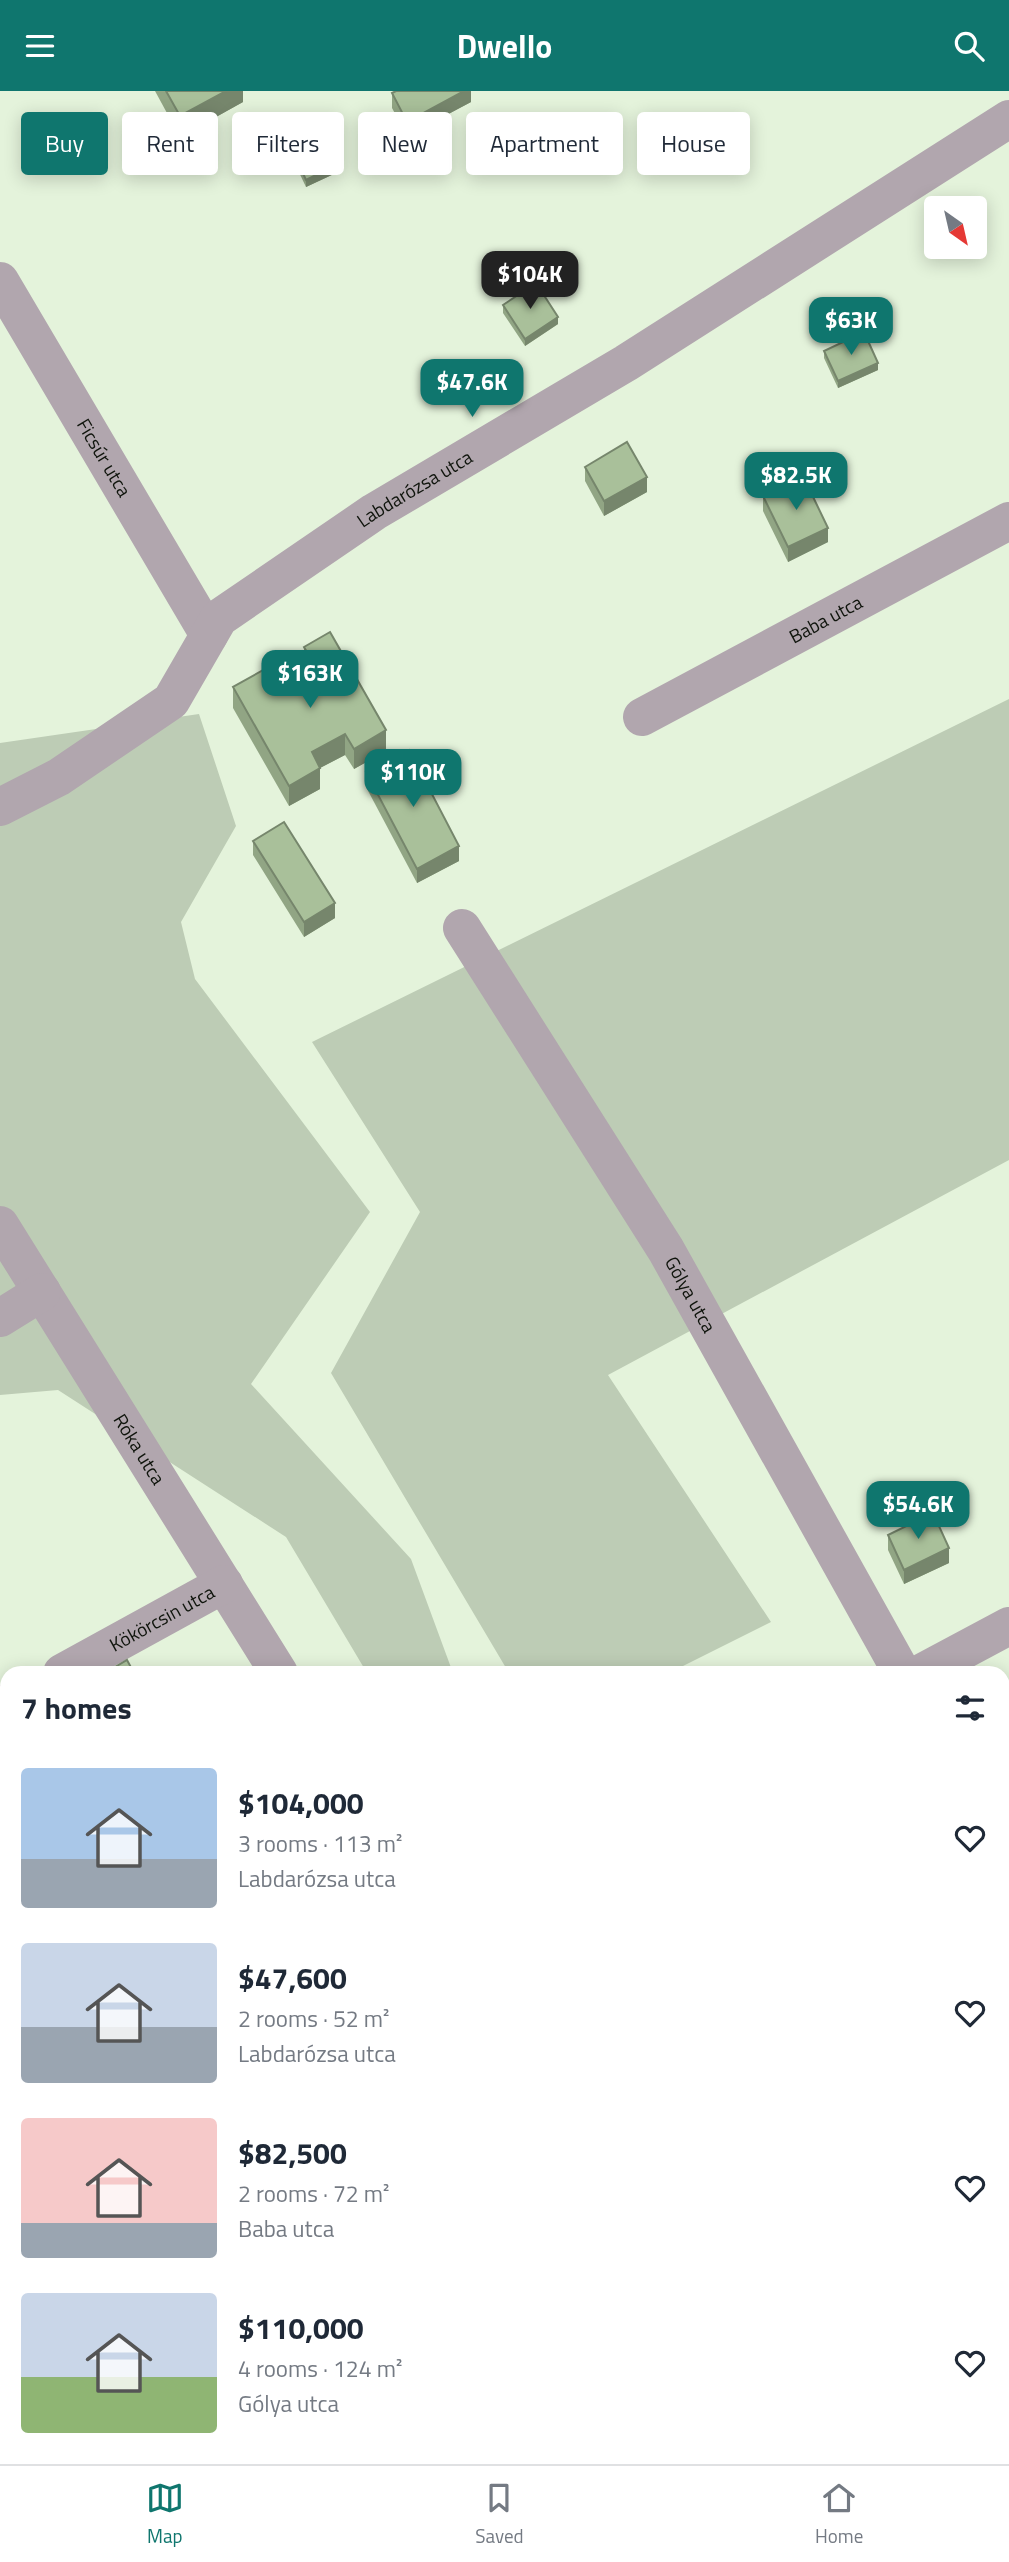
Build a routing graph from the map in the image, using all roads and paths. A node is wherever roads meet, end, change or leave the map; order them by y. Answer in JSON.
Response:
{"nodes":[{"id":1,"x":1009,"y":119,"type":"edge"},
{"id":2,"x":0,"y":281,"type":"edge"},
{"id":3,"x":1009,"y":521,"type":"edge"},
{"id":4,"x":209,"y":635,"type":"junction"},
{"id":5,"x":642,"y":717,"type":"dead end"},
{"id":6,"x":0,"y":807,"type":"edge"},
{"id":7,"x":462,"y":928,"type":"dead end"},
{"id":8,"x":0,"y":1225,"type":"edge"},
{"id":9,"x":42,"y":1292,"type":"junction"},
{"id":10,"x":0,"y":1318,"type":"edge"},
{"id":11,"x":224,"y":1584,"type":"junction"},
{"id":12,"x":1009,"y":1626,"type":"edge"},
{"id":13,"x":75,"y":1666,"type":"edge"},
{"id":14,"x":275,"y":1666,"type":"edge"},
{"id":15,"x":898,"y":1666,"type":"edge"},
{"id":16,"x":934,"y":1666,"type":"edge"}],
"edges":[{"from":1,"to":4,"type":"street","name":"Labdarózsa utca"},
{"from":2,"to":4,"type":"street","name":"Ficsúr utca"},
{"from":3,"to":5,"type":"street","name":"Baba utca"},
{"from":4,"to":6,"type":"street","name":"Labdarózsa utca"},
{"from":7,"to":15,"type":"street","name":"Gólya utca"},
{"from":8,"to":9,"type":"street","name":"Róka utca"},
{"from":9,"to":10,"type":"street"},
{"from":9,"to":11,"type":"street","name":"Róka utca"},
{"from":11,"to":13,"type":"street","name":"Kökörcsin utca"},
{"from":11,"to":14,"type":"street","name":"Róka utca"},
{"from":12,"to":16,"type":"street"}]}
